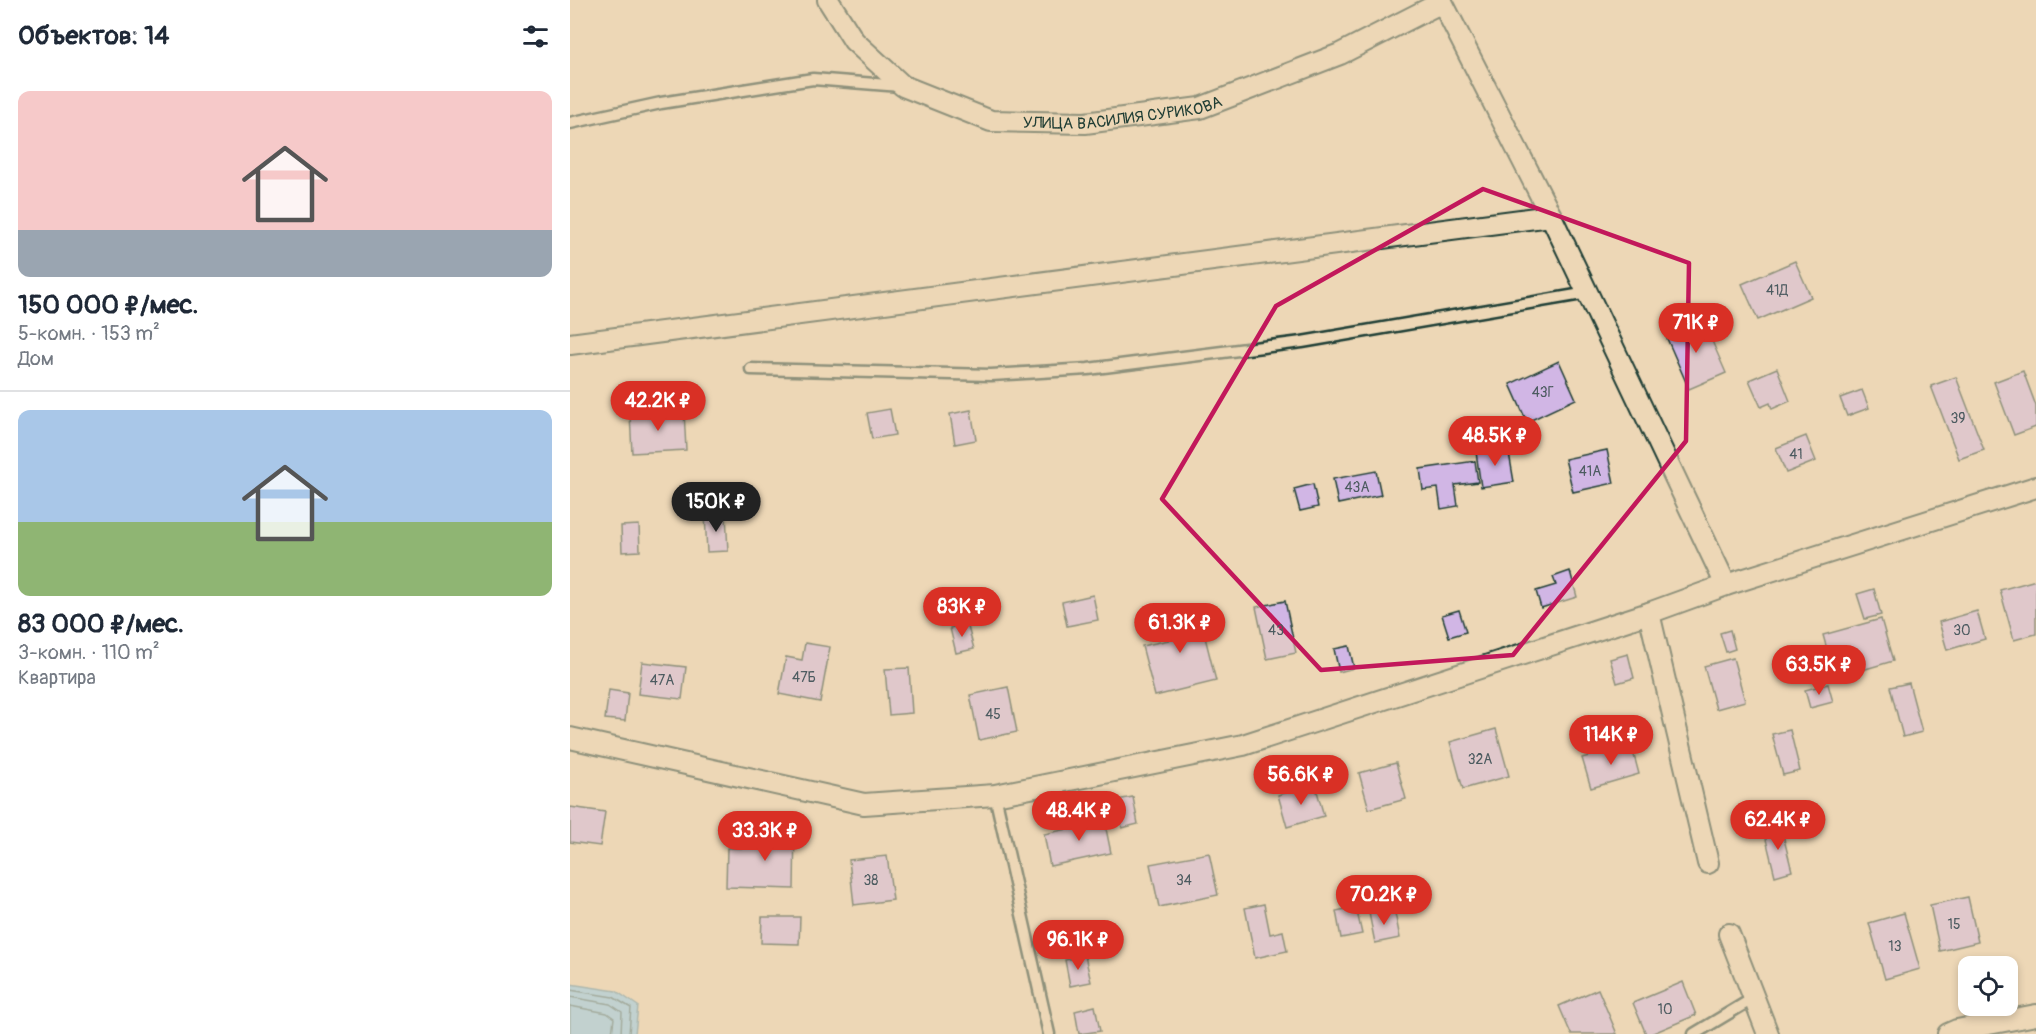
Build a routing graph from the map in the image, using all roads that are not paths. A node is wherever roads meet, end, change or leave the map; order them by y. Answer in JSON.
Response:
{"nodes":[{"id":1,"x":828,"y":0,"type":"edge"},
{"id":2,"x":1441,"y":1,"type":"edge"},
{"id":3,"x":903,"y":86,"type":"junction"},
{"id":4,"x":570,"y":123,"type":"edge"},
{"id":5,"x":1551,"y":216,"type":"junction"},
{"id":6,"x":1588,"y":293,"type":"junction"},
{"id":7,"x":570,"y":344,"type":"edge"},
{"id":8,"x":751,"y":369,"type":"dead end"},
{"id":9,"x":2036,"y":487,"type":"edge"},
{"id":10,"x":1726,"y":585,"type":"junction"},
{"id":11,"x":1649,"y":613,"type":"junction"},
{"id":12,"x":570,"y":738,"type":"edge"},
{"id":13,"x":995,"y":795,"type":"junction"},
{"id":14,"x":1708,"y":863,"type":"dead end"},
{"id":15,"x":1729,"y":934,"type":"dead end"},
{"id":16,"x":1754,"y":998,"type":"junction"},
{"id":17,"x":2036,"y":1015,"type":"edge"},
{"id":18,"x":1049,"y":1034,"type":"edge"},
{"id":19,"x":1694,"y":1034,"type":"edge"},
{"id":20,"x":1768,"y":1034,"type":"edge"},
{"id":21,"x":1948,"y":1034,"type":"edge"}],
"edges":[{"from":1,"to":3,"type":"street","name":"УЛИЦА ВАСИЛИЯ СУРИКОВА"},
{"from":2,"to":3,"type":"street","name":"УЛИЦА ВАСИЛИЯ СУРИКОВА"},
{"from":2,"to":5,"type":"street"},
{"from":3,"to":4,"type":"lane"},
{"from":5,"to":6,"type":"street"},
{"from":5,"to":7,"type":"street"},
{"from":6,"to":8,"type":"lane"},
{"from":6,"to":10,"type":"street"},
{"from":9,"to":10,"type":"street"},
{"from":10,"to":11,"type":"street"},
{"from":11,"to":13,"type":"street"},
{"from":11,"to":14,"type":"street"},
{"from":12,"to":13,"type":"street"},
{"from":13,"to":18,"type":"lane"},
{"from":15,"to":16,"type":"street"},
{"from":16,"to":19,"type":"lane"},
{"from":16,"to":20,"type":"street"},
{"from":17,"to":21,"type":"street"}]}
